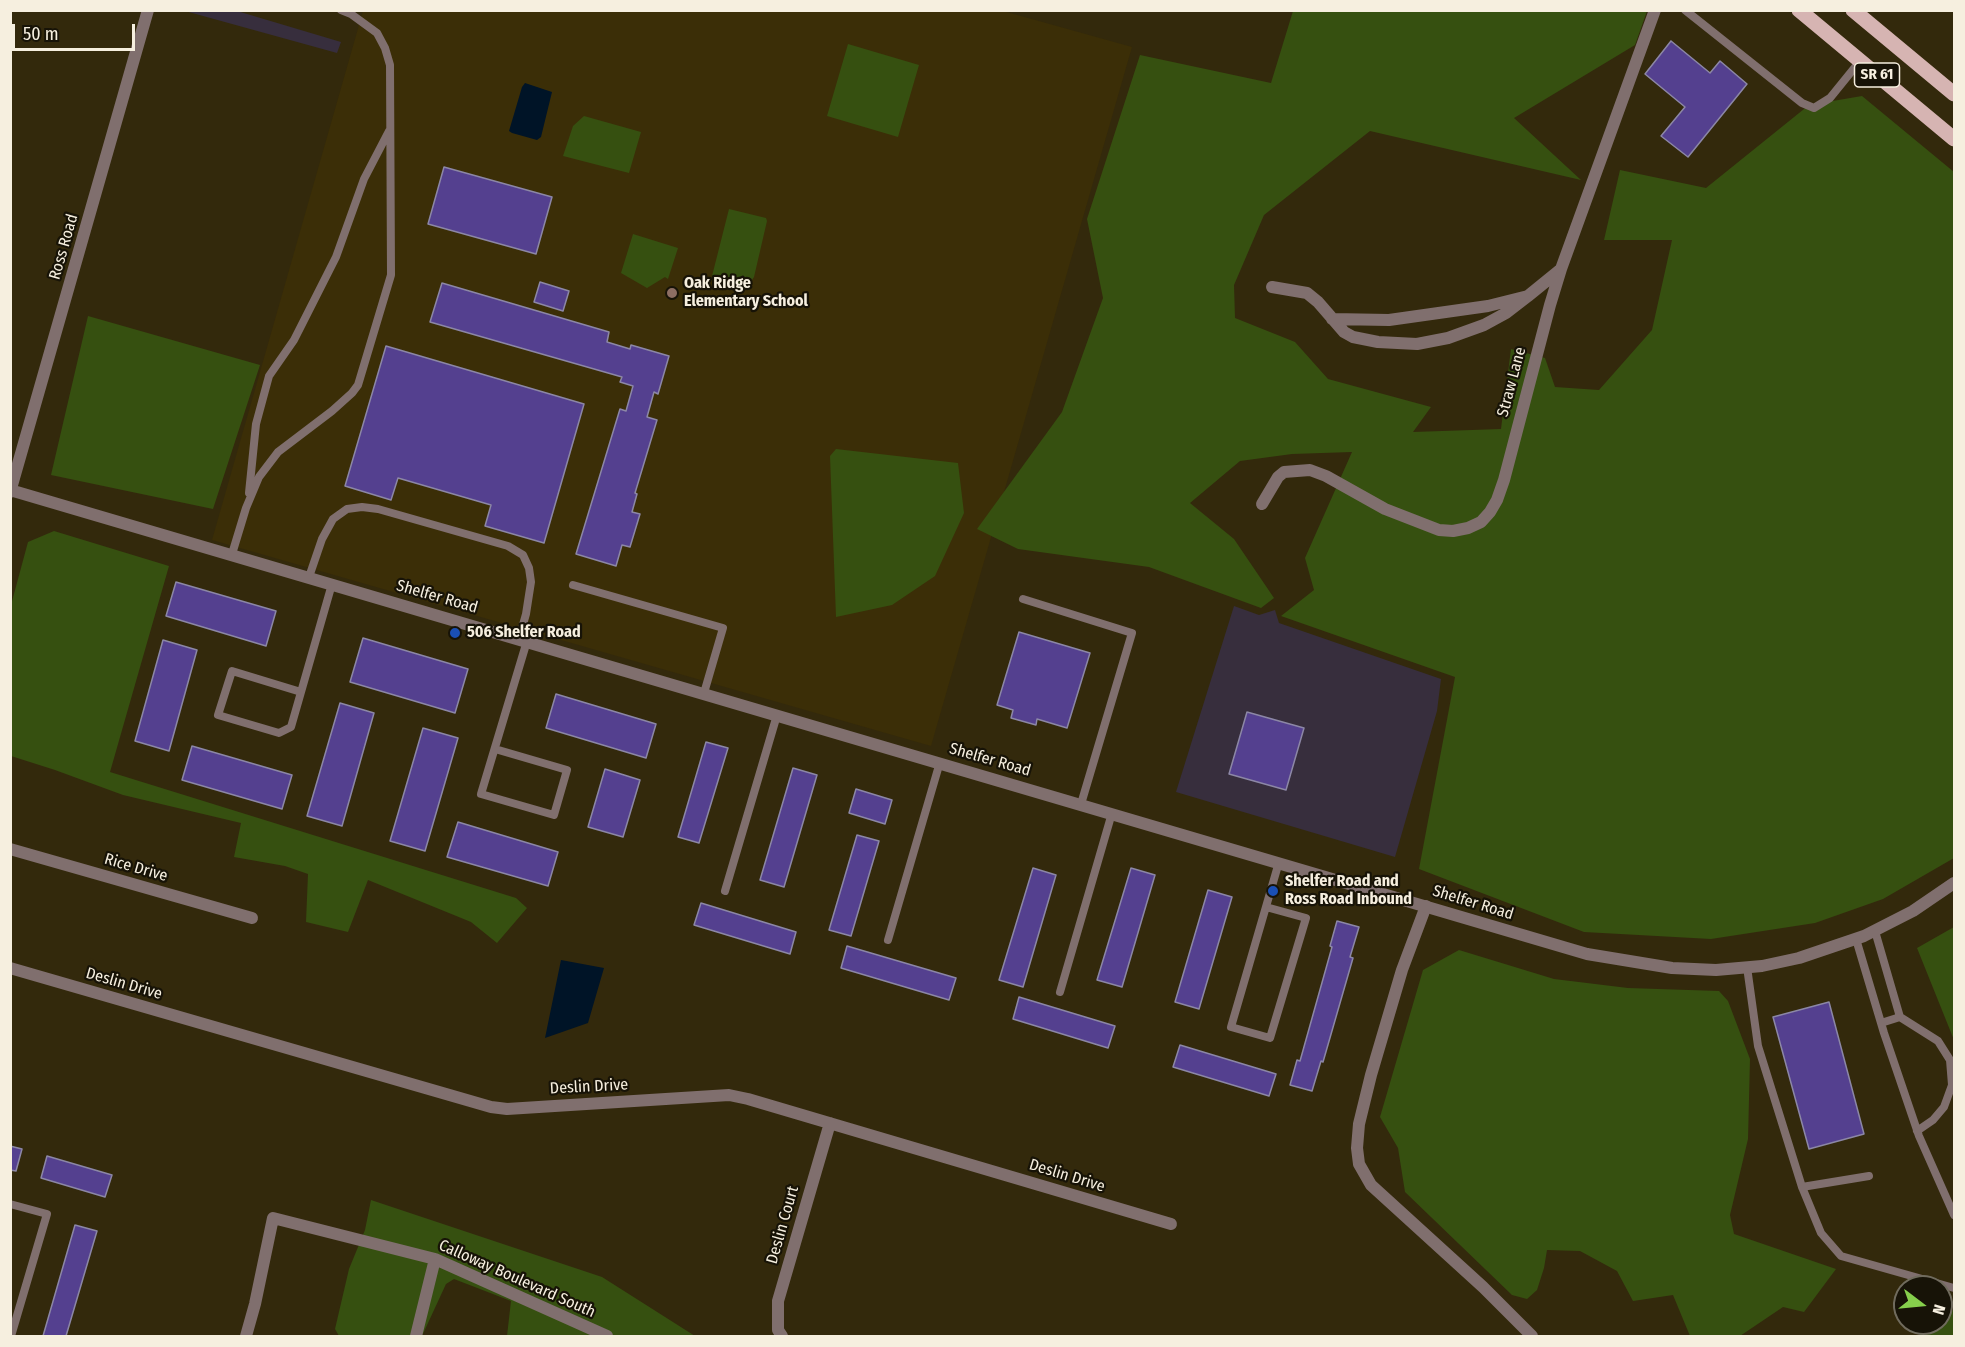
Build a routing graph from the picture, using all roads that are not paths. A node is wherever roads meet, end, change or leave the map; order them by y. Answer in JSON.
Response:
{"nodes":[{"id":1,"x":148,"y":10,"type":"edge"},
{"id":2,"x":341,"y":10,"type":"edge"},
{"id":3,"x":1654,"y":10,"type":"edge"},
{"id":4,"x":1685,"y":10,"type":"edge"},
{"id":5,"x":1799,"y":10,"type":"edge"},
{"id":6,"x":1852,"y":10,"type":"edge"},
{"id":7,"x":1860,"y":61,"type":"junction"},
{"id":8,"x":1954,"y":94,"type":"edge"},
{"id":9,"x":390,"y":129,"type":"junction"},
{"id":10,"x":1954,"y":140,"type":"edge"},
{"id":11,"x":1561,"y":269,"type":"junction"},
{"id":12,"x":1272,"y":287,"type":"dead end"},
{"id":13,"x":1528,"y":296,"type":"junction"},
{"id":14,"x":1332,"y":319,"type":"junction"},
{"id":15,"x":11,"y":491,"type":"edge"},
{"id":16,"x":248,"y":504,"type":"junction"},
{"id":17,"x":1262,"y":504,"type":"dead end"},
{"id":18,"x":232,"y":554,"type":"junction"},
{"id":19,"x":309,"y":577,"type":"junction"},
{"id":20,"x":332,"y":584,"type":"junction"},
{"id":21,"x":573,"y":585,"type":"dead end"},
{"id":22,"x":1023,"y":599,"type":"dead end"},
{"id":23,"x":523,"y":640,"type":"junction"},
{"id":24,"x":301,"y":692,"type":"junction"},
{"id":25,"x":704,"y":693,"type":"junction"},
{"id":26,"x":777,"y":715,"type":"junction"},
{"id":27,"x":495,"y":749,"type":"junction"},
{"id":28,"x":940,"y":762,"type":"junction"},
{"id":29,"x":1082,"y":804,"type":"junction"},
{"id":30,"x":1112,"y":813,"type":"junction"},
{"id":31,"x":10,"y":849,"type":"edge"},
{"id":32,"x":1279,"y":862,"type":"junction"},
{"id":33,"x":1954,"y":883,"type":"edge"},
{"id":34,"x":725,"y":891,"type":"dead end"},
{"id":35,"x":1426,"y":906,"type":"junction"},
{"id":36,"x":1266,"y":907,"type":"junction"},
{"id":37,"x":252,"y":918,"type":"dead end"},
{"id":38,"x":1875,"y":931,"type":"junction"},
{"id":39,"x":1856,"y":939,"type":"junction"},
{"id":40,"x":888,"y":940,"type":"dead end"},
{"id":41,"x":1747,"y":967,"type":"junction"},
{"id":42,"x":10,"y":968,"type":"edge"},
{"id":43,"x":1060,"y":992,"type":"dead end"},
{"id":44,"x":1900,"y":1017,"type":"junction"},
{"id":45,"x":1881,"y":1023,"type":"junction"},
{"id":46,"x":830,"y":1123,"type":"junction"},
{"id":47,"x":1917,"y":1131,"type":"junction"},
{"id":48,"x":1869,"y":1176,"type":"dead end"},
{"id":49,"x":1802,"y":1187,"type":"junction"},
{"id":50,"x":10,"y":1204,"type":"edge"},
{"id":51,"x":1954,"y":1215,"type":"edge"},
{"id":52,"x":1171,"y":1224,"type":"dead end"},
{"id":53,"x":435,"y":1259,"type":"junction"},
{"id":54,"x":1954,"y":1288,"type":"edge"},
{"id":55,"x":11,"y":1336,"type":"edge"},
{"id":56,"x":246,"y":1336,"type":"edge"},
{"id":57,"x":416,"y":1336,"type":"edge"},
{"id":58,"x":607,"y":1336,"type":"edge"},
{"id":59,"x":782,"y":1336,"type":"edge"},
{"id":60,"x":1532,"y":1336,"type":"edge"}],
"edges":[{"from":1,"to":15,"type":"street","name":"Ross Road"},
{"from":2,"to":9,"type":"lane"},
{"from":3,"to":11,"type":"street","name":"Straw Lane"},
{"from":4,"to":7,"type":"lane"},
{"from":5,"to":7,"type":"main road","number":"SR 61"},
{"from":6,"to":8,"type":"main road","number":"SR 61"},
{"from":7,"to":10,"type":"main road","number":"SR 61"},
{"from":9,"to":16,"type":"lane"},
{"from":9,"to":16,"type":"lane"},
{"from":11,"to":13,"type":"street"},
{"from":11,"to":17,"type":"street","name":"Straw Lane"},
{"from":12,"to":14,"type":"street"},
{"from":13,"to":14,"type":"street"},
{"from":13,"to":14,"type":"street"},
{"from":15,"to":18,"type":"street","name":"Shelfer Road"},
{"from":16,"to":18,"type":"lane"},
{"from":18,"to":19,"type":"street","name":"Shelfer Road"},
{"from":19,"to":20,"type":"street","name":"Shelfer Road"},
{"from":19,"to":23,"type":"lane"},
{"from":20,"to":23,"type":"street","name":"Shelfer Road"},
{"from":20,"to":24,"type":"lane"},
{"from":21,"to":25,"type":"lane"},
{"from":22,"to":29,"type":"lane"},
{"from":23,"to":25,"type":"street","name":"Shelfer Road"},
{"from":23,"to":27,"type":"lane"},
{"from":24,"to":24,"type":"lane"},
{"from":25,"to":26,"type":"street","name":"Shelfer Road"},
{"from":26,"to":28,"type":"street","name":"Shelfer Road"},
{"from":26,"to":34,"type":"lane"},
{"from":27,"to":27,"type":"lane"},
{"from":28,"to":29,"type":"street","name":"Shelfer Road"},
{"from":28,"to":40,"type":"lane"},
{"from":29,"to":30,"type":"street","name":"Shelfer Road"},
{"from":30,"to":32,"type":"street","name":"Shelfer Road"},
{"from":30,"to":43,"type":"lane"},
{"from":31,"to":37,"type":"street","name":"Rice Drive"},
{"from":32,"to":35,"type":"street","name":"Shelfer Road"},
{"from":32,"to":36,"type":"lane"},
{"from":33,"to":38,"type":"street","name":"Shelfer Road"},
{"from":35,"to":41,"type":"street","name":"Shelfer Road"},
{"from":35,"to":60,"type":"street"},
{"from":36,"to":36,"type":"lane"},
{"from":38,"to":39,"type":"street","name":"Shelfer Road"},
{"from":38,"to":44,"type":"lane"},
{"from":39,"to":41,"type":"street","name":"Shelfer Road"},
{"from":39,"to":45,"type":"lane"},
{"from":41,"to":49,"type":"lane"},
{"from":42,"to":46,"type":"street","name":"Deslin Drive"},
{"from":44,"to":45,"type":"lane"},
{"from":44,"to":47,"type":"lane"},
{"from":45,"to":47,"type":"lane"},
{"from":46,"to":52,"type":"street","name":"Deslin Drive"},
{"from":46,"to":59,"type":"street","name":"Deslin Court"},
{"from":47,"to":51,"type":"lane"},
{"from":48,"to":49,"type":"lane"},
{"from":49,"to":54,"type":"lane"},
{"from":50,"to":55,"type":"lane"},
{"from":53,"to":56,"type":"street","name":"Calloway Boulevard South"},
{"from":53,"to":57,"type":"street"},
{"from":53,"to":58,"type":"street","name":"Calloway Boulevard South"}]}
